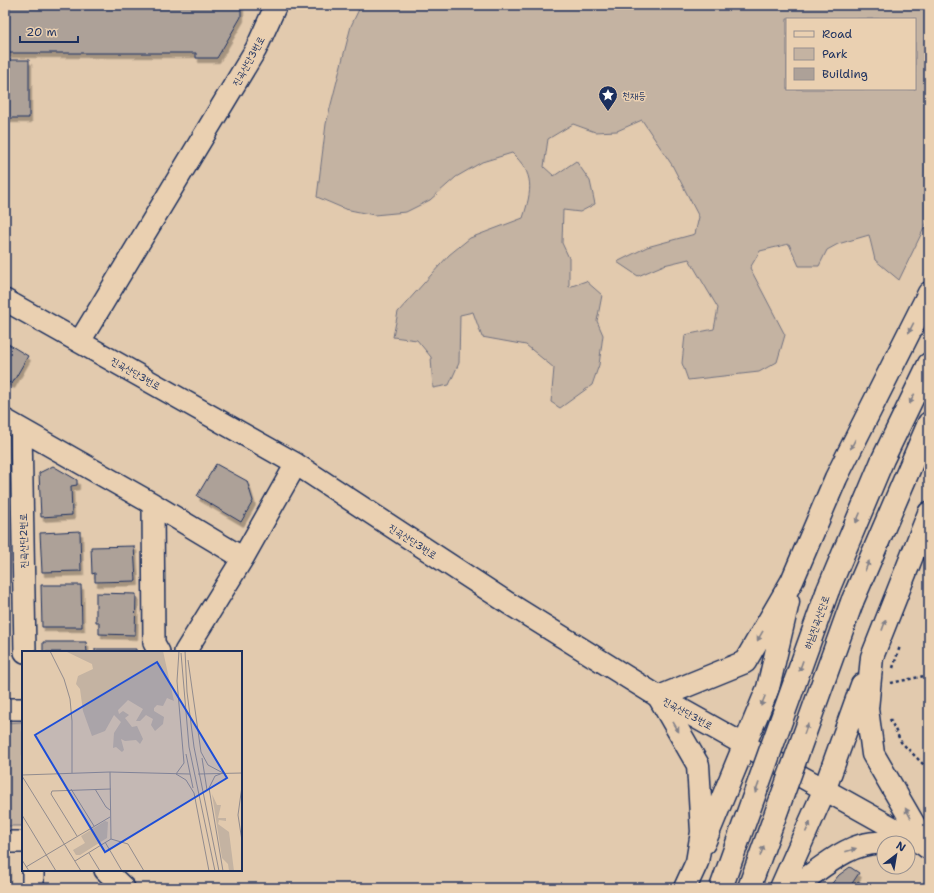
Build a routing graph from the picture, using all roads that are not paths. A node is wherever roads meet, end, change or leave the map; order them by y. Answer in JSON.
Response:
{"nodes":[{"id":1,"x":276,"y":5,"type":"edge"},
{"id":2,"x":929,"y":293,"type":"edge"},
{"id":3,"x":5,"y":300,"type":"edge"},
{"id":4,"x":80,"y":341,"type":"junction"},
{"id":5,"x":929,"y":364,"type":"edge"},
{"id":6,"x":929,"y":423,"type":"edge"},
{"id":7,"x":13,"y":425,"type":"edge"},
{"id":8,"x":296,"y":464,"type":"junction"},
{"id":9,"x":153,"y":504,"type":"junction"},
{"id":10,"x":929,"y":514,"type":"edge"},
{"id":11,"x":243,"y":558,"type":"junction"},
{"id":12,"x":792,"y":582,"type":"junction"},
{"id":13,"x":25,"y":651,"type":"edge"},
{"id":14,"x":158,"y":651,"type":"edge"},
{"id":15,"x":186,"y":651,"type":"edge"},
{"id":16,"x":872,"y":657,"type":"junction"},
{"id":17,"x":659,"y":697,"type":"junction"},
{"id":18,"x":5,"y":709,"type":"edge"},
{"id":19,"x":22,"y":709,"type":"edge"},
{"id":20,"x":745,"y":744,"type":"junction"},
{"id":21,"x":824,"y":791,"type":"junction"},
{"id":22,"x":5,"y":842,"type":"edge"},
{"id":23,"x":22,"y":842,"type":"edge"},
{"id":24,"x":876,"y":842,"type":"edge"},
{"id":25,"x":921,"y":847,"type":"edge"},
{"id":26,"x":697,"y":862,"type":"junction"},
{"id":27,"x":33,"y":871,"type":"edge"},
{"id":28,"x":106,"y":871,"type":"edge"},
{"id":29,"x":33,"y":888,"type":"edge"},
{"id":30,"x":124,"y":888,"type":"edge"},
{"id":31,"x":685,"y":888,"type":"edge"},
{"id":32,"x":721,"y":888,"type":"edge"},
{"id":33,"x":749,"y":888,"type":"edge"},
{"id":34,"x":781,"y":888,"type":"edge"},
{"id":35,"x":798,"y":888,"type":"edge"}],
"edges":[{"from":1,"to":4,"type":"street","name":"진곡산단3번로"},
{"from":2,"to":12,"type":"highway","one_way":true},
{"from":3,"to":4,"type":"street","name":"진곡산단3번로"},
{"from":4,"to":8,"type":"street","name":"진곡산단3번로"},
{"from":5,"to":32,"type":"highway","name":"하남진곡산단로","one_way":true,"bridge":true},
{"from":33,"to":6,"type":"highway","one_way":true,"bridge":true},
{"from":7,"to":9,"type":"street","name":"진곡산단2번로"},
{"from":7,"to":13,"type":"street","name":"진곡산단2번로"},
{"from":8,"to":11,"type":"street"},
{"from":8,"to":17,"type":"street","name":"진곡산단3번로"},
{"from":9,"to":11,"type":"street","name":"진곡산단2번로"},
{"from":9,"to":14,"type":"street"},
{"from":16,"to":10,"type":"highway","one_way":true},
{"from":11,"to":15,"type":"street"},
{"from":12,"to":17,"type":"highway","one_way":true},
{"from":12,"to":20,"type":"highway","one_way":true},
{"from":16,"to":21,"type":"highway"},
{"from":25,"to":16,"type":"highway","one_way":true},
{"from":17,"to":20,"type":"street","name":"진곡산단3번로"},
{"from":17,"to":26,"type":"highway","one_way":true},
{"from":18,"to":19,"type":"street"},
{"from":20,"to":21,"type":"street","name":"진곡산단3번로"},
{"from":20,"to":26,"type":"highway"},
{"from":21,"to":25,"type":"street","name":"진곡산단3번로"},
{"from":34,"to":21,"type":"highway","one_way":true},
{"from":22,"to":23,"type":"street"},
{"from":35,"to":24,"type":"highway","one_way":true},
{"from":26,"to":31,"type":"highway"},
{"from":27,"to":29,"type":"street"},
{"from":28,"to":30,"type":"street"}]}
